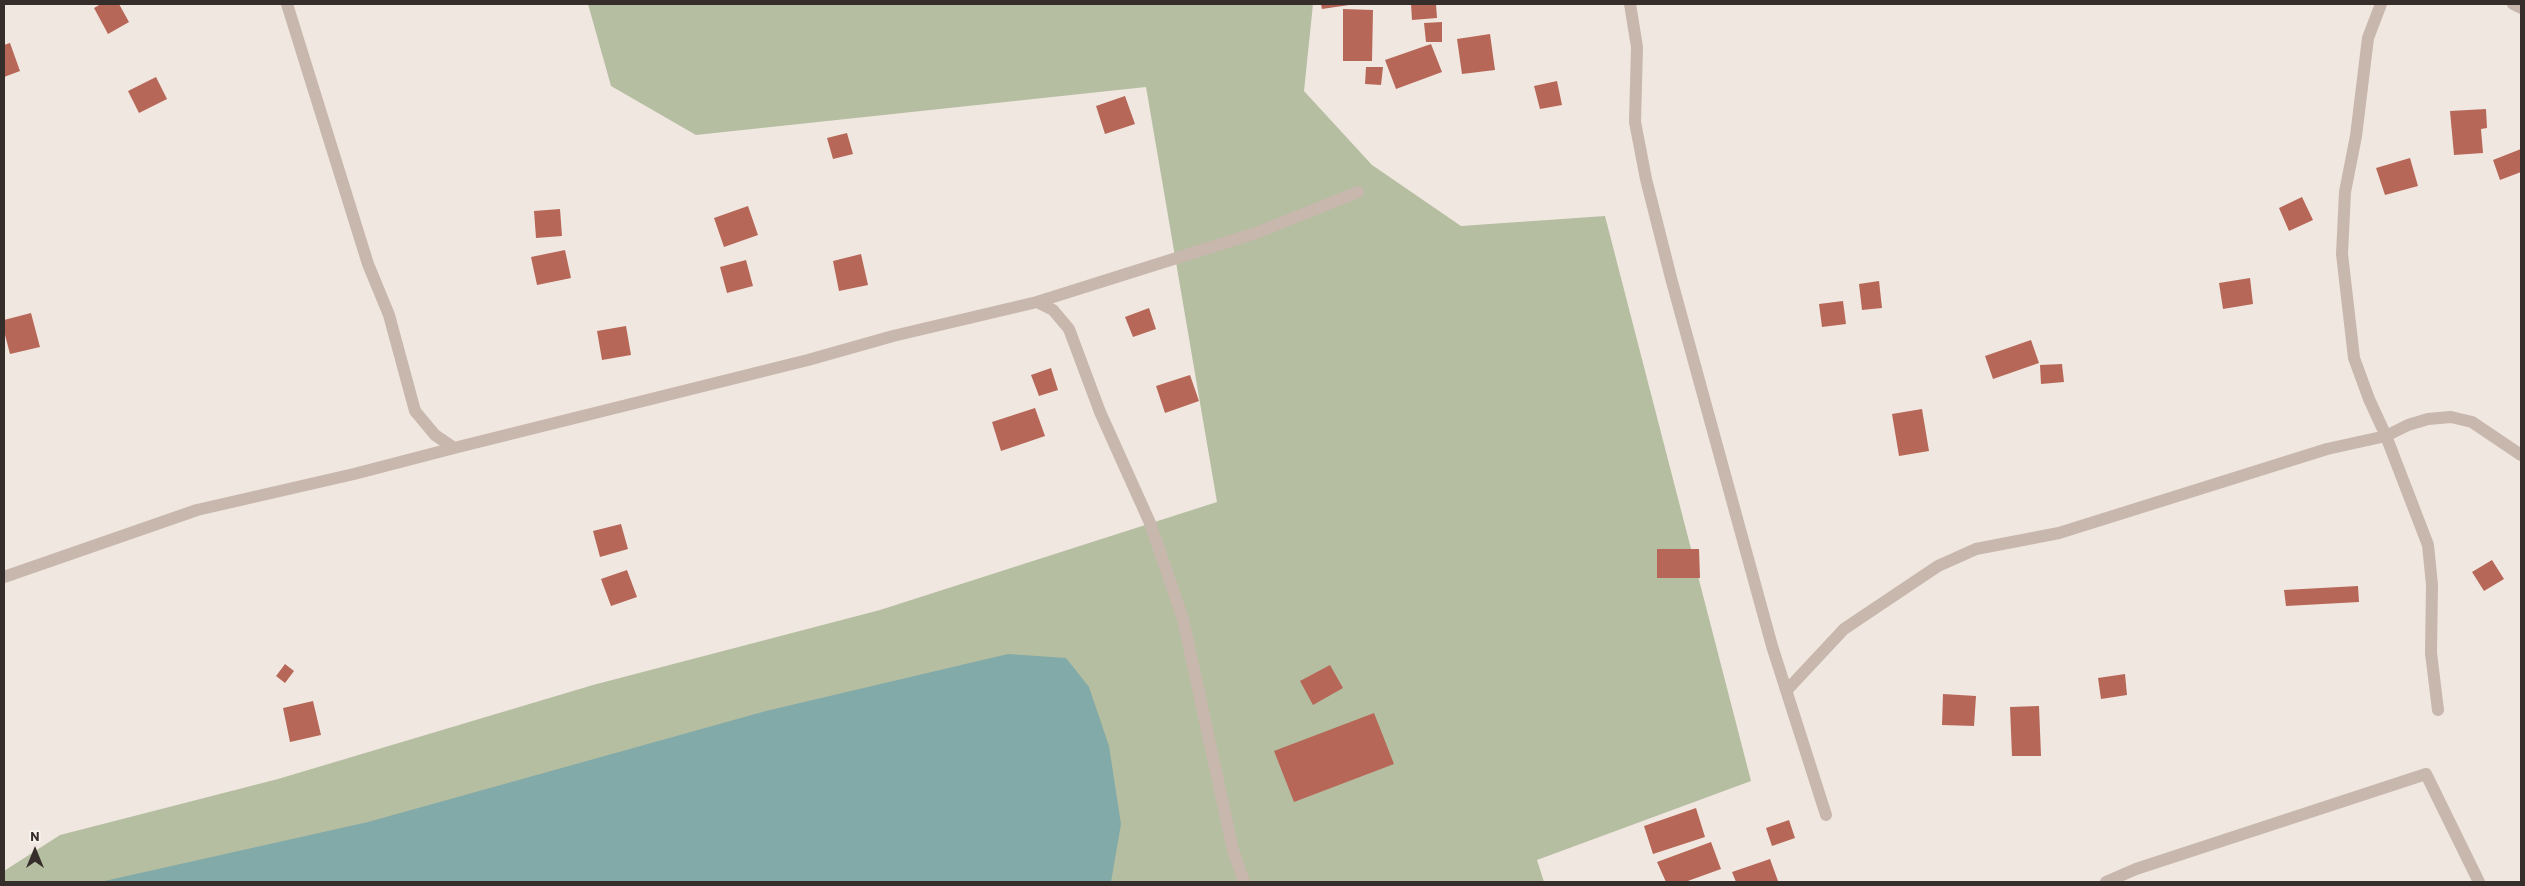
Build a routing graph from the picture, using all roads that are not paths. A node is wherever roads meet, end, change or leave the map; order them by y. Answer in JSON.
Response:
{"nodes":[{"id":1,"x":287,"y":4,"type":"edge"},
{"id":2,"x":1630,"y":4,"type":"edge"},
{"id":3,"x":2382,"y":4,"type":"edge"},
{"id":4,"x":2513,"y":4,"type":"edge"},
{"id":5,"x":2521,"y":8,"type":"edge"},
{"id":6,"x":1358,"y":192,"type":"dead end"},
{"id":7,"x":1037,"y":302,"type":"junction"},
{"id":8,"x":2386,"y":436,"type":"junction"},
{"id":9,"x":454,"y":448,"type":"junction"},
{"id":10,"x":2521,"y":455,"type":"edge"},
{"id":11,"x":4,"y":576,"type":"edge"},
{"id":12,"x":1786,"y":690,"type":"junction"},
{"id":13,"x":2438,"y":710,"type":"dead end"},
{"id":14,"x":1826,"y":815,"type":"dead end"},
{"id":15,"x":1244,"y":882,"type":"edge"},
{"id":16,"x":2106,"y":882,"type":"edge"},
{"id":17,"x":2479,"y":882,"type":"edge"}],
"edges":[{"from":1,"to":9,"type":"street"},
{"from":2,"to":12,"type":"street"},
{"from":3,"to":8,"type":"street"},
{"from":4,"to":5,"type":"street"},
{"from":6,"to":7,"type":"street"},
{"from":7,"to":9,"type":"street"},
{"from":7,"to":15,"type":"street"},
{"from":8,"to":10,"type":"street"},
{"from":8,"to":12,"type":"street"},
{"from":8,"to":13,"type":"street"},
{"from":9,"to":11,"type":"street"},
{"from":12,"to":14,"type":"street"},
{"from":16,"to":17,"type":"street"}]}
